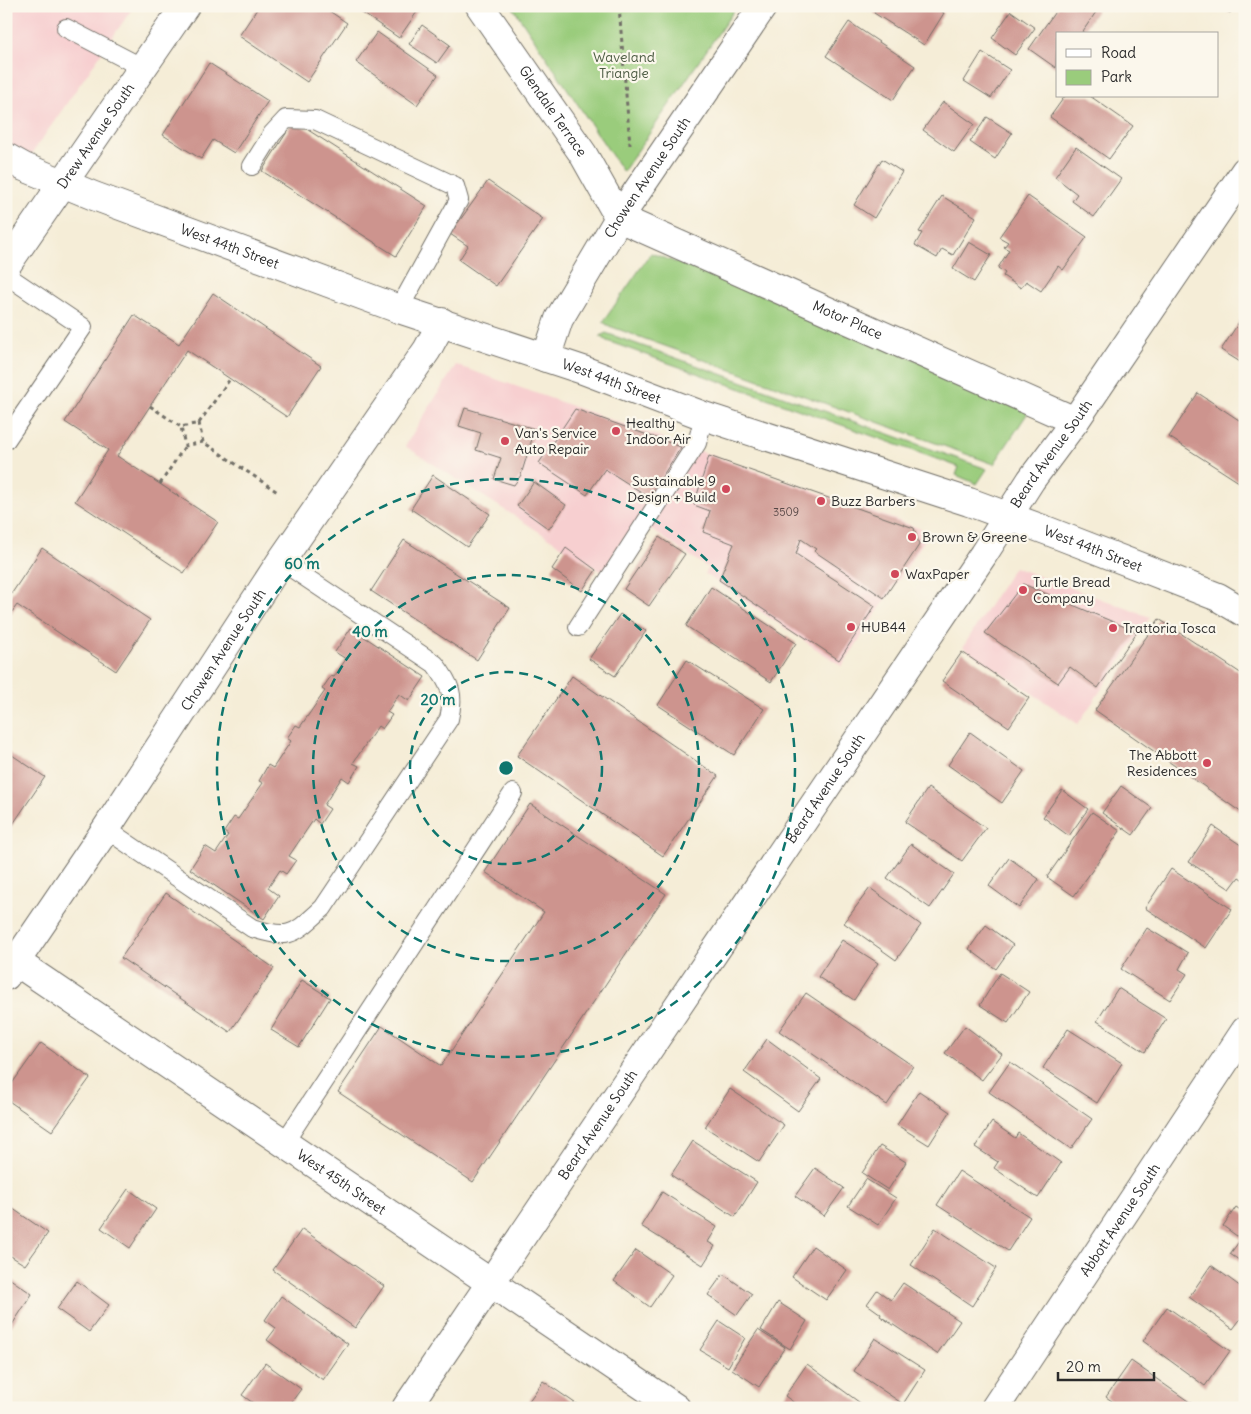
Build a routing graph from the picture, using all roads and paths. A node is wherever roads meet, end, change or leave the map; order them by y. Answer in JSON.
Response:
{"nodes":[{"id":1,"x":185,"y":6,"type":"edge"},
{"id":2,"x":480,"y":6,"type":"edge"},
{"id":3,"x":619,"y":6,"type":"edge"},
{"id":4,"x":764,"y":6,"type":"edge"},
{"id":5,"x":66,"y":28,"type":"dead end"},
{"id":6,"x":142,"y":68,"type":"junction"},
{"id":7,"x":631,"y":149,"type":"dead end"},
{"id":8,"x":6,"y":157,"type":"edge"},
{"id":9,"x":252,"y":166,"type":"dead end"},
{"id":10,"x":1245,"y":171,"type":"edge"},
{"id":11,"x":63,"y":183,"type":"junction"},
{"id":12,"x":619,"y":218,"type":"junction"},
{"id":13,"x":6,"y":266,"type":"edge"},
{"id":14,"x":6,"y":275,"type":"edge"},
{"id":15,"x":399,"y":308,"type":"junction"},
{"id":16,"x":442,"y":322,"type":"junction"},
{"id":17,"x":546,"y":358,"type":"junction"},
{"id":18,"x":230,"y":379,"type":"dead end"},
{"id":19,"x":150,"y":406,"type":"dead end"},
{"id":20,"x":704,"y":416,"type":"junction"},
{"id":21,"x":1075,"y":421,"type":"junction"},
{"id":22,"x":199,"y":423,"type":"junction"},
{"id":23,"x":181,"y":427,"type":"junction"},
{"id":24,"x":6,"y":440,"type":"edge"},
{"id":25,"x":203,"y":442,"type":"junction"},
{"id":26,"x":185,"y":446,"type":"junction"},
{"id":27,"x":160,"y":484,"type":"dead end"},
{"id":28,"x":279,"y":493,"type":"dead end"},
{"id":29,"x":1008,"y":517,"type":"junction"},
{"id":30,"x":281,"y":561,"type":"junction"},
{"id":31,"x":1245,"y":613,"type":"edge"},
{"id":32,"x":578,"y":627,"type":"dead end"},
{"id":33,"x":513,"y":793,"type":"dead end"},
{"id":34,"x":106,"y":829,"type":"junction"},
{"id":35,"x":10,"y":964,"type":"edge"},
{"id":36,"x":1245,"y":1031,"type":"edge"},
{"id":37,"x":284,"y":1143,"type":"junction"},
{"id":38,"x":492,"y":1283,"type":"junction"},
{"id":39,"x":406,"y":1408,"type":"edge"},
{"id":40,"x":676,"y":1408,"type":"edge"},
{"id":41,"x":995,"y":1408,"type":"edge"}],
"edges":[{"from":1,"to":6,"type":"street","name":"Drew Avenue South"},
{"from":2,"to":12,"type":"street","name":"Glendale Terrace"},
{"from":3,"to":7,"type":"path"},
{"from":4,"to":12,"type":"street","name":"Chowen Avenue South"},
{"from":5,"to":6,"type":"lane"},
{"from":6,"to":11,"type":"street","name":"Drew Avenue South"},
{"from":8,"to":11,"type":"street","name":"West 44th Street"},
{"from":9,"to":15,"type":"lane"},
{"from":10,"to":21,"type":"street","name":"Beard Avenue South"},
{"from":11,"to":13,"type":"street","name":"Drew Avenue South"},
{"from":11,"to":15,"type":"street","name":"West 44th Street"},
{"from":12,"to":17,"type":"street","name":"Chowen Avenue South"},
{"from":12,"to":21,"type":"street","name":"Motor Place"},
{"from":14,"to":24,"type":"lane"},
{"from":15,"to":16,"type":"street","name":"West 44th Street"},
{"from":16,"to":17,"type":"street","name":"West 44th Street"},
{"from":16,"to":30,"type":"street","name":"Chowen Avenue South"},
{"from":17,"to":20,"type":"street","name":"West 44th Street"},
{"from":18,"to":22,"type":"path"},
{"from":19,"to":23,"type":"path"},
{"from":20,"to":29,"type":"street","name":"West 44th Street"},
{"from":20,"to":32,"type":"lane"},
{"from":21,"to":29,"type":"street","name":"Beard Avenue South"},
{"from":22,"to":23,"type":"path"},
{"from":22,"to":25,"type":"path"},
{"from":23,"to":26,"type":"path"},
{"from":25,"to":26,"type":"path"},
{"from":25,"to":28,"type":"path"},
{"from":26,"to":27,"type":"path"},
{"from":29,"to":31,"type":"street","name":"West 44th Street"},
{"from":29,"to":38,"type":"street","name":"Beard Avenue South"},
{"from":30,"to":34,"type":"street","name":"Chowen Avenue South"},
{"from":30,"to":34,"type":"lane"},
{"from":33,"to":37,"type":"lane"},
{"from":34,"to":35,"type":"street","name":"Chowen Avenue South"},
{"from":35,"to":37,"type":"street","name":"West 45th Street"},
{"from":36,"to":41,"type":"street","name":"Abbott Avenue South"},
{"from":37,"to":38,"type":"street","name":"West 45th Street"},
{"from":38,"to":39,"type":"street","name":"Beard Avenue South"},
{"from":38,"to":40,"type":"street","name":"West 45th Street"}]}
